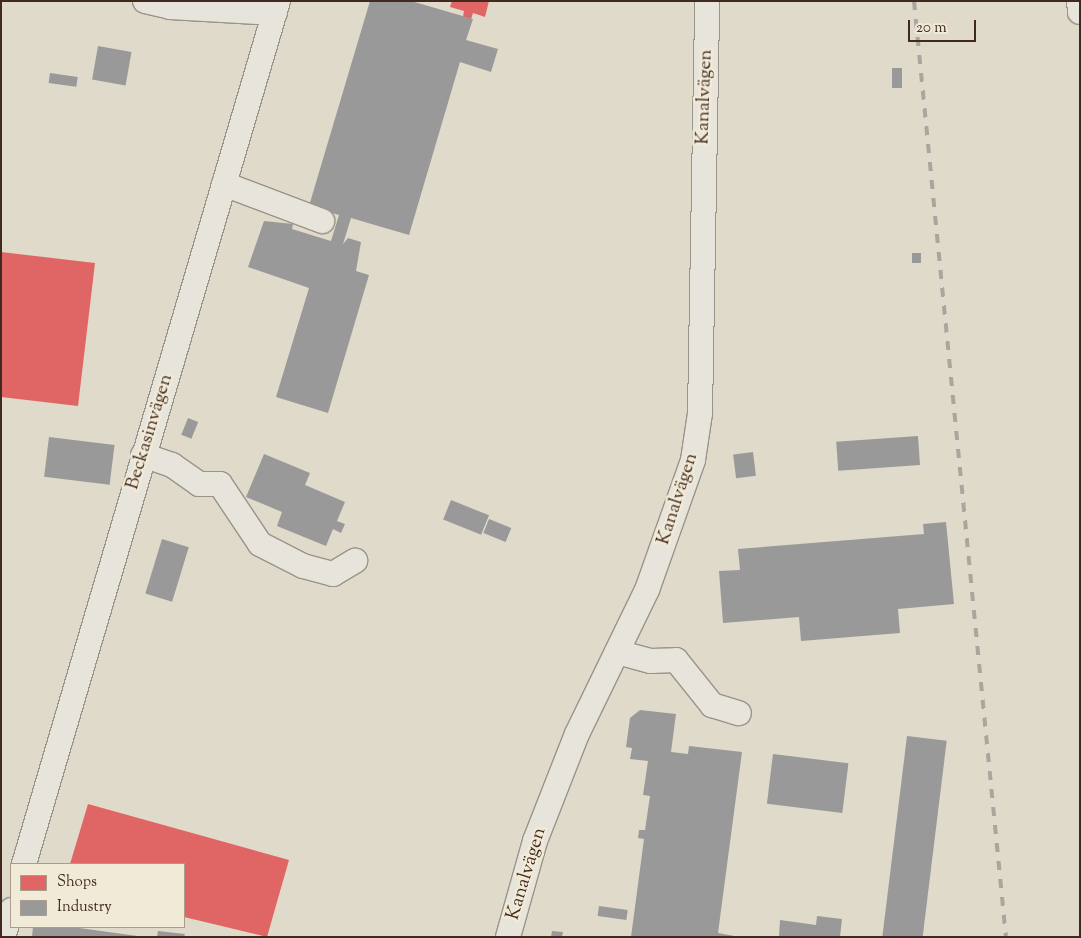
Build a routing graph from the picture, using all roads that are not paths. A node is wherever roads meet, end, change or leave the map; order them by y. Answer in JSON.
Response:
{"nodes":[{"id":1,"x":145,"y":1,"type":"edge"},
{"id":2,"x":707,"y":1,"type":"edge"},
{"id":3,"x":1079,"y":1,"type":"edge"},
{"id":4,"x":276,"y":7,"type":"edge"},
{"id":5,"x":1080,"y":12,"type":"edge"},
{"id":6,"x":224,"y":184,"type":"junction"},
{"id":7,"x":322,"y":221,"type":"dead end"},
{"id":8,"x":143,"y":456,"type":"junction"},
{"id":9,"x":355,"y":561,"type":"dead end"},
{"id":10,"x":617,"y":652,"type":"junction"},
{"id":11,"x":739,"y":714,"type":"dead end"},
{"id":12,"x":24,"y":863,"type":"edge"},
{"id":13,"x":10,"y":914,"type":"edge"},
{"id":14,"x":4,"y":937,"type":"edge"},
{"id":15,"x":508,"y":937,"type":"edge"}],
"edges":[{"from":1,"to":4,"type":"street"},
{"from":2,"to":10,"type":"street","name":"Kanalvägen"},
{"from":3,"to":5,"type":"street"},
{"from":4,"to":6,"type":"street","name":"Beckasinvägen"},
{"from":6,"to":7,"type":"street"},
{"from":6,"to":8,"type":"street","name":"Beckasinvägen"},
{"from":8,"to":9,"type":"street"},
{"from":8,"to":12,"type":"street","name":"Beckasinvägen"},
{"from":10,"to":11,"type":"street"},
{"from":10,"to":15,"type":"street","name":"Kanalvägen"},
{"from":13,"to":14,"type":"street"}]}
